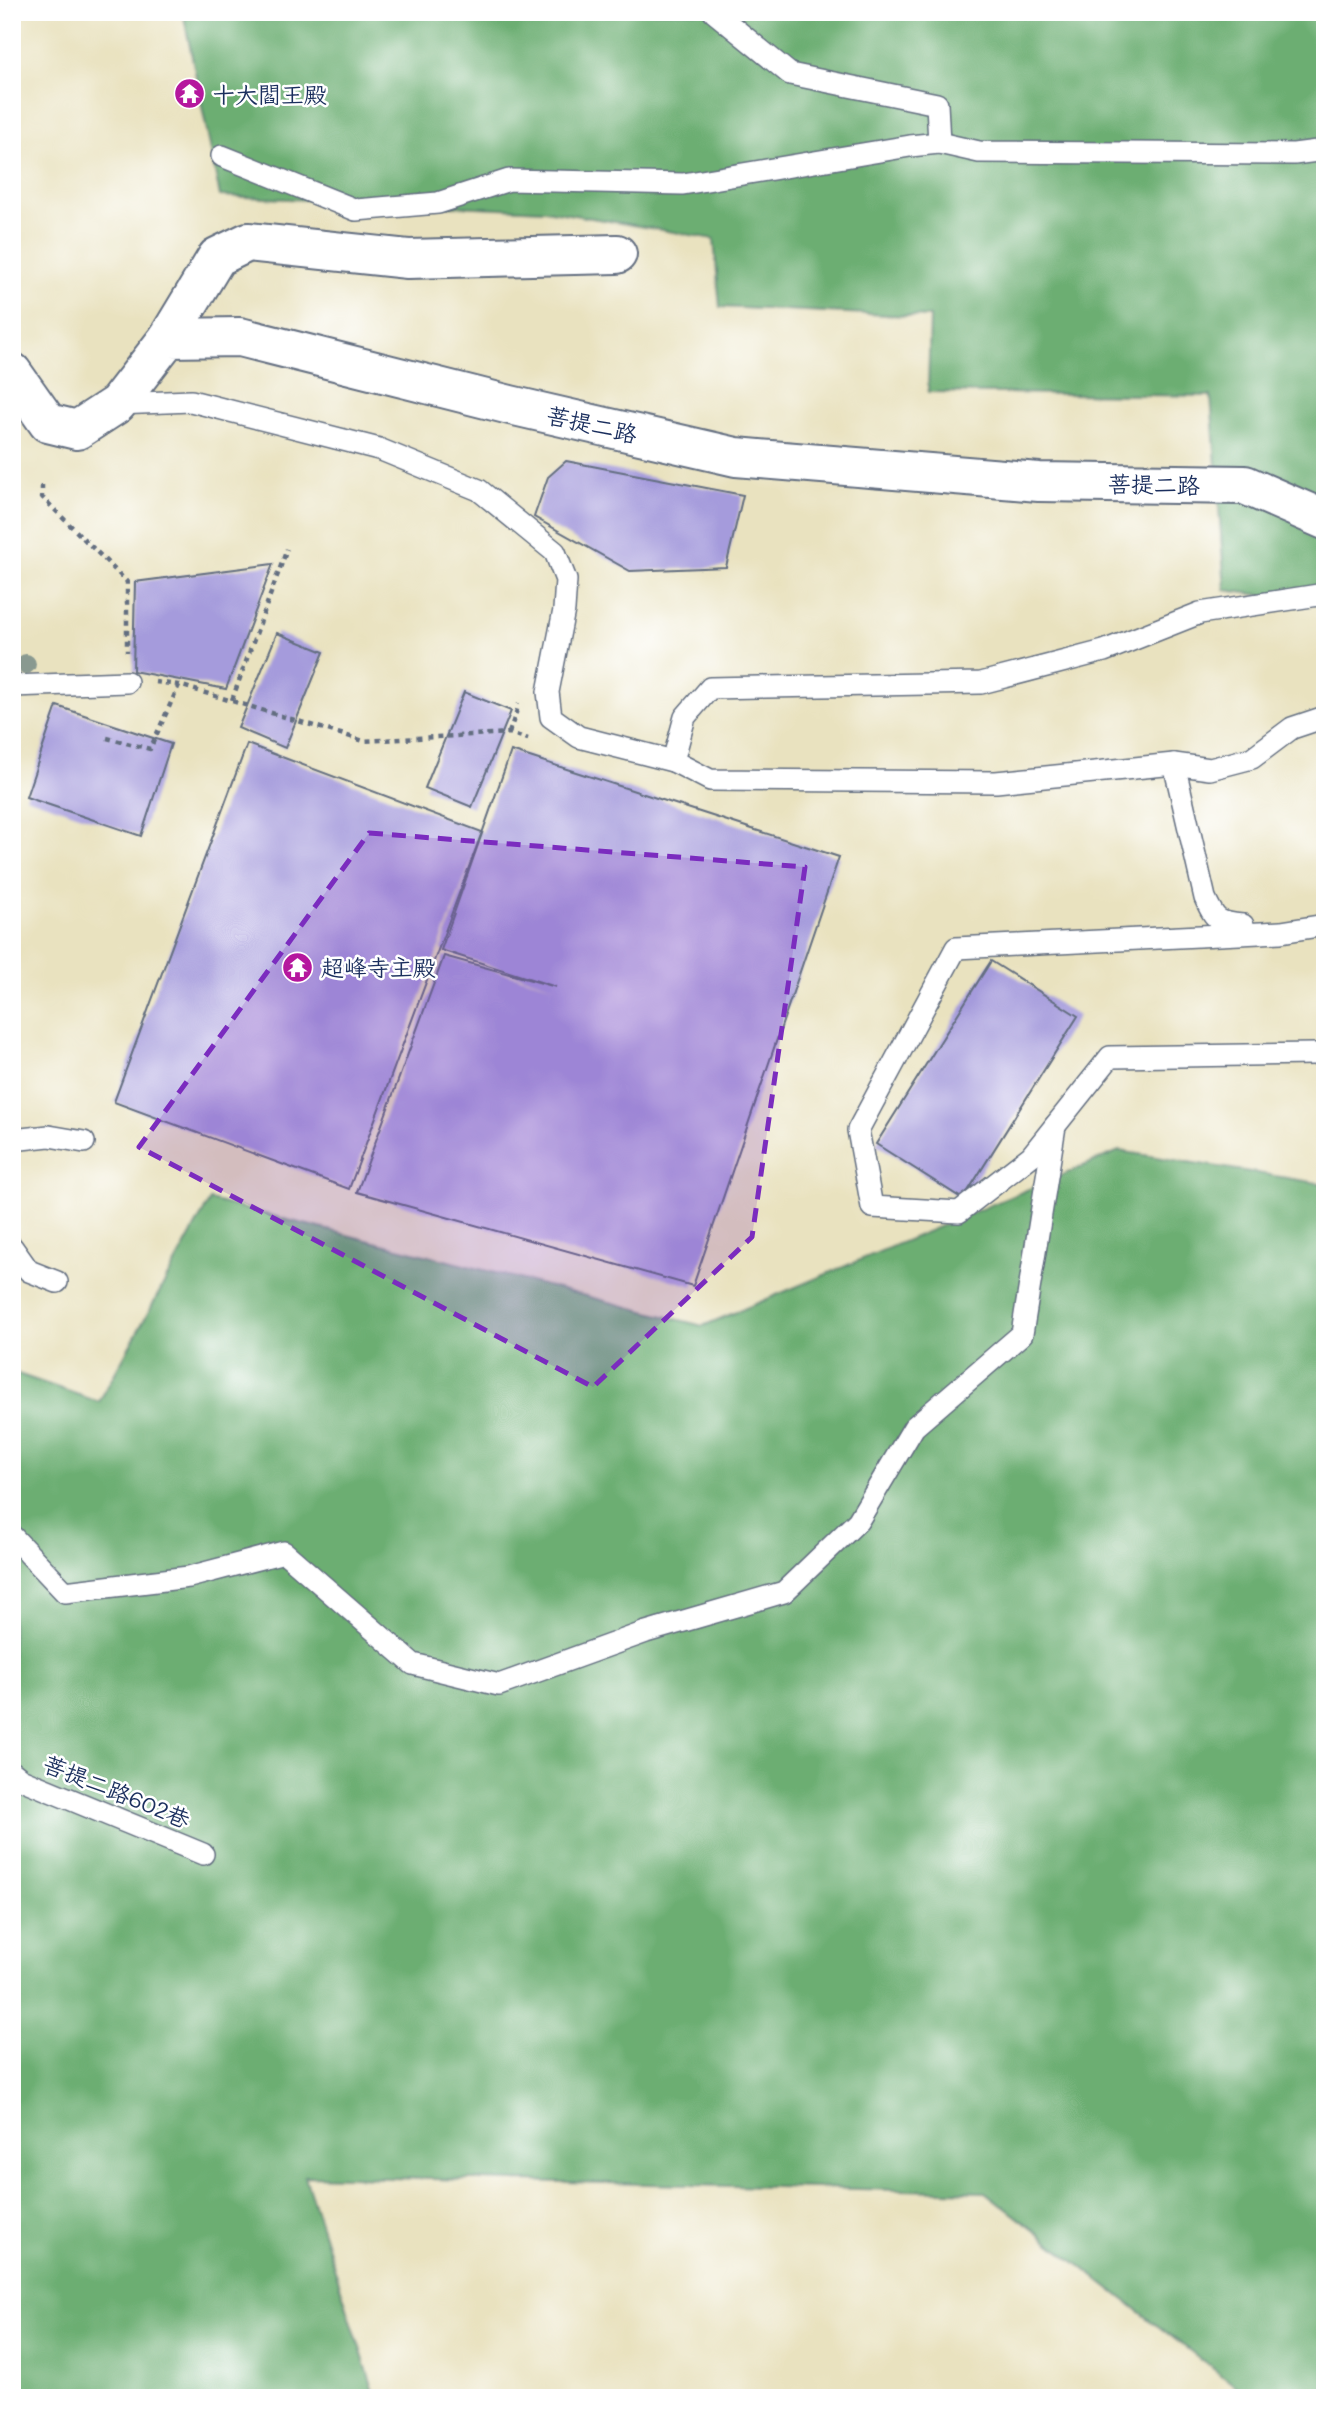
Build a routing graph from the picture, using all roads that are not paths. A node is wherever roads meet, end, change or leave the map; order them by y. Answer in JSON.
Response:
{"nodes":[{"id":1,"x":714,"y":12,"type":"edge"},
{"id":2,"x":939,"y":143,"type":"junction"},
{"id":3,"x":1325,"y":150,"type":"edge"},
{"id":4,"x":222,"y":156,"type":"dead end"},
{"id":5,"x":617,"y":254,"type":"dead end"},
{"id":6,"x":168,"y":338,"type":"junction"},
{"id":7,"x":12,"y":372,"type":"edge"},
{"id":8,"x":117,"y":404,"type":"junction"},
{"id":9,"x":1325,"y":520,"type":"edge"},
{"id":10,"x":1325,"y":594,"type":"edge"},
{"id":11,"x":127,"y":682,"type":"road end"},
{"id":12,"x":12,"y":686,"type":"edge"},
{"id":13,"x":1325,"y":717,"type":"edge"},
{"id":14,"x":673,"y":761,"type":"junction"},
{"id":15,"x":1174,"y":764,"type":"junction"},
{"id":16,"x":1325,"y":925,"type":"edge"},
{"id":17,"x":1281,"y":932,"type":"junction"},
{"id":18,"x":1315,"y":1054,"type":"dead end"},
{"id":19,"x":1055,"y":1126,"type":"junction"},
{"id":20,"x":12,"y":1140,"type":"edge"},
{"id":21,"x":84,"y":1142,"type":"dead end"},
{"id":22,"x":12,"y":1247,"type":"edge"},
{"id":23,"x":57,"y":1282,"type":"dead end"},
{"id":24,"x":12,"y":1536,"type":"edge"},
{"id":25,"x":12,"y":1772,"type":"edge"},
{"id":26,"x":202,"y":1854,"type":"dead end"}],
"edges":[{"from":1,"to":2,"type":"lane"},
{"from":2,"to":3,"type":"lane"},
{"from":2,"to":4,"type":"lane"},
{"from":5,"to":6,"type":"street"},
{"from":6,"to":8,"type":"street"},
{"from":6,"to":9,"type":"street","name":"菩提二路"},
{"from":7,"to":8,"type":"street"},
{"from":8,"to":14,"type":"lane"},
{"from":10,"to":14,"type":"lane"},
{"from":11,"to":12,"type":"lane"},
{"from":13,"to":15,"type":"lane"},
{"from":14,"to":15,"type":"lane"},
{"from":15,"to":17,"type":"lane"},
{"from":16,"to":17,"type":"lane"},
{"from":17,"to":19,"type":"lane"},
{"from":18,"to":19,"type":"lane"},
{"from":19,"to":24,"type":"lane"},
{"from":20,"to":21,"type":"lane"},
{"from":22,"to":23,"type":"lane"},
{"from":25,"to":26,"type":"lane","name":"菩提二路602巷"}]}
